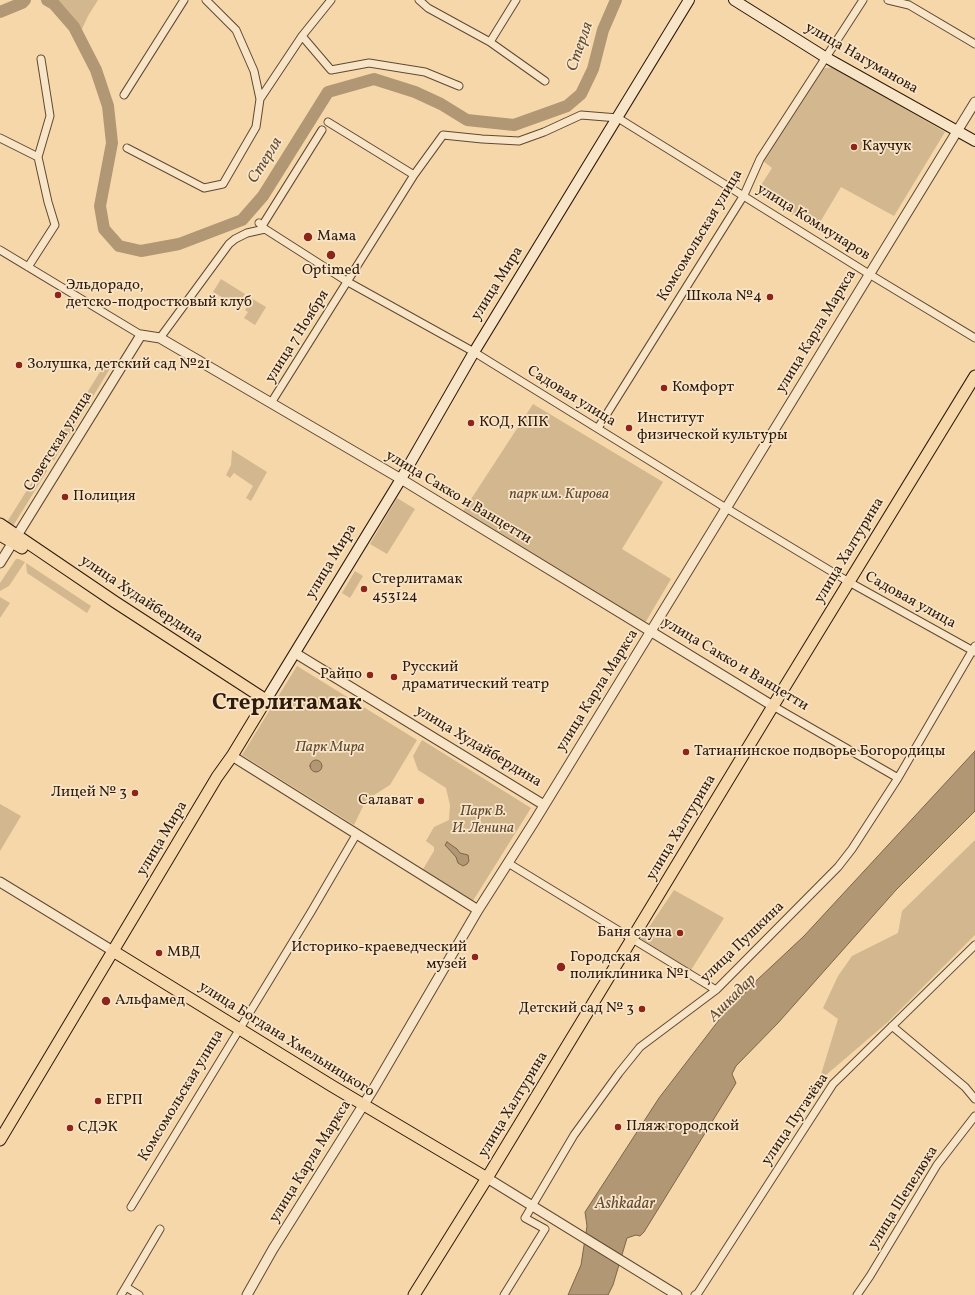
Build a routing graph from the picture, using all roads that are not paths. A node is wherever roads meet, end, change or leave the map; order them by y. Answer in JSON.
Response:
{"nodes":[{"id":1,"x":184,"y":0,"type":"edge"},
{"id":2,"x":206,"y":0,"type":"edge"},
{"id":3,"x":331,"y":0,"type":"edge"},
{"id":4,"x":419,"y":0,"type":"edge"},
{"id":5,"x":516,"y":0,"type":"edge"},
{"id":6,"x":689,"y":0,"type":"edge"},
{"id":7,"x":734,"y":0,"type":"edge"},
{"id":8,"x":863,"y":0,"type":"edge"},
{"id":9,"x":888,"y":0,"type":"edge"},
{"id":10,"x":302,"y":36,"type":"junction"},
{"id":11,"x":490,"y":42,"type":"junction"},
{"id":12,"x":975,"y":44,"type":"edge"},
{"id":13,"x":825,"y":57,"type":"junction"},
{"id":14,"x":41,"y":59,"type":"dead end"},
{"id":15,"x":545,"y":82,"type":"dead end"},
{"id":16,"x":459,"y":86,"type":"dead end"},
{"id":17,"x":124,"y":95,"type":"dead end"},
{"id":18,"x":260,"y":99,"type":"junction"},
{"id":19,"x":975,"y":102,"type":"edge"},
{"id":20,"x":618,"y":118,"type":"junction"},
{"id":21,"x":328,"y":122,"type":"dead end"},
{"id":22,"x":322,"y":130,"type":"dead end"},
{"id":23,"x":958,"y":131,"type":"junction"},
{"id":24,"x":0,"y":138,"type":"edge"},
{"id":25,"x":975,"y":141,"type":"edge"},
{"id":26,"x":127,"y":148,"type":"dead end"},
{"id":27,"x":38,"y":157,"type":"junction"},
{"id":28,"x":414,"y":175,"type":"junction"},
{"id":29,"x":744,"y":195,"type":"junction"},
{"id":30,"x":262,"y":226,"type":"junction"},
{"id":31,"x":0,"y":250,"type":"edge"},
{"id":32,"x":28,"y":267,"type":"junction"},
{"id":33,"x":869,"y":274,"type":"junction"},
{"id":34,"x":348,"y":282,"type":"junction"},
{"id":35,"x":141,"y":335,"type":"junction"},
{"id":36,"x":160,"y":338,"type":"junction"},
{"id":37,"x":975,"y":338,"type":"edge"},
{"id":38,"x":474,"y":352,"type":"junction"},
{"id":39,"x":975,"y":376,"type":"edge"},
{"id":40,"x":271,"y":403,"type":"junction"},
{"id":41,"x":598,"y":428,"type":"junction"},
{"id":42,"x":401,"y":479,"type":"junction"},
{"id":43,"x":726,"y":508,"type":"junction"},
{"id":44,"x":0,"y":524,"type":"edge"},
{"id":45,"x":0,"y":535,"type":"edge"},
{"id":46,"x":15,"y":539,"type":"junction"},
{"id":47,"x":0,"y":563,"type":"edge"},
{"id":48,"x":849,"y":582,"type":"junction"},
{"id":49,"x":651,"y":630,"type":"junction"},
{"id":50,"x":974,"y":650,"type":"edge"},
{"id":51,"x":295,"y":653,"type":"junction"},
{"id":52,"x":264,"y":702,"type":"junction"},
{"id":53,"x":772,"y":706,"type":"junction"},
{"id":54,"x":232,"y":756,"type":"junction"},
{"id":55,"x":898,"y":778,"type":"junction"},
{"id":56,"x":544,"y":805,"type":"junction"},
{"id":57,"x":356,"y":835,"type":"junction"},
{"id":58,"x":508,"y":863,"type":"junction"},
{"id":59,"x":0,"y":882,"type":"edge"},
{"id":60,"x":478,"y":910,"type":"junction"},
{"id":61,"x":632,"y":939,"type":"junction"},
{"id":62,"x":975,"y":945,"type":"edge"},
{"id":63,"x":113,"y":951,"type":"junction"},
{"id":64,"x":716,"y":990,"type":"junction"},
{"id":65,"x":892,"y":1026,"type":"junction"},
{"id":66,"x":238,"y":1029,"type":"junction"},
{"id":67,"x":975,"y":1099,"type":"edge"},
{"id":68,"x":364,"y":1106,"type":"junction"},
{"id":69,"x":975,"y":1116,"type":"edge"},
{"id":70,"x":0,"y":1140,"type":"edge"},
{"id":71,"x":487,"y":1178,"type":"junction"},
{"id":72,"x":533,"y":1206,"type":"junction"},
{"id":73,"x":131,"y":1207,"type":"dead end"},
{"id":74,"x":160,"y":1229,"type":"dead end"},
{"id":75,"x":126,"y":1287,"type":"junction"},
{"id":76,"x":121,"y":1295,"type":"edge"},
{"id":77,"x":140,"y":1295,"type":"edge"},
{"id":78,"x":247,"y":1295,"type":"edge"},
{"id":79,"x":414,"y":1295,"type":"edge"},
{"id":80,"x":504,"y":1295,"type":"edge"},
{"id":81,"x":677,"y":1295,"type":"edge"},
{"id":82,"x":695,"y":1295,"type":"edge"},
{"id":83,"x":857,"y":1295,"type":"edge"}],
"edges":[{"from":1,"to":17,"type":"street"},
{"from":2,"to":18,"type":"street"},
{"from":3,"to":10,"type":"street"},
{"from":4,"to":11,"type":"street"},
{"from":5,"to":11,"type":"street"},
{"from":6,"to":20,"type":"main road","name":"улица Мира"},
{"from":7,"to":13,"type":"main road","name":"улица Нагуманова"},
{"from":8,"to":13,"type":"street","name":"Комсомольская улица"},
{"from":9,"to":12,"type":"street"},
{"from":10,"to":16,"type":"street"},
{"from":10,"to":18,"type":"street"},
{"from":11,"to":15,"type":"street"},
{"from":13,"to":23,"type":"main road","name":"улица Нагуманова"},
{"from":13,"to":29,"type":"street","name":"Комсомольская улица"},
{"from":14,"to":27,"type":"street"},
{"from":18,"to":26,"type":"street"},
{"from":19,"to":23,"type":"street","name":"улица Карла Маркса"},
{"from":20,"to":28,"type":"street","name":"улица 7 Ноября"},
{"from":20,"to":29,"type":"street","name":"улица Коммунаров"},
{"from":20,"to":38,"type":"main road","name":"улица Мира"},
{"from":21,"to":28,"type":"street"},
{"from":22,"to":30,"type":"street"},
{"from":23,"to":25,"type":"main road","name":"улица Нагуманова"},
{"from":23,"to":33,"type":"street","name":"улица Карла Маркса"},
{"from":24,"to":27,"type":"street"},
{"from":27,"to":32,"type":"street"},
{"from":28,"to":34,"type":"street","name":"улица 7 Ноября"},
{"from":29,"to":33,"type":"street","name":"улица Коммунаров"},
{"from":29,"to":41,"type":"street","name":"Комсомольская улица"},
{"from":30,"to":34,"type":"street","name":"Садовая улица"},
{"from":30,"to":36,"type":"street"},
{"from":31,"to":32,"type":"street","name":"улица Сакко и Ванцетти"},
{"from":32,"to":35,"type":"street","name":"улица Сакко и Ванцетти"},
{"from":33,"to":37,"type":"street","name":"улица Коммунаров"},
{"from":33,"to":43,"type":"street","name":"улица Карла Маркса"},
{"from":34,"to":38,"type":"street","name":"Садовая улица"},
{"from":34,"to":40,"type":"street","name":"улица 7 Ноября"},
{"from":35,"to":36,"type":"street","name":"улица Сакко и Ванцетти"},
{"from":35,"to":46,"type":"street","name":"Советская улица"},
{"from":36,"to":40,"type":"street","name":"улица Сакко и Ванцетти"},
{"from":38,"to":41,"type":"street","name":"Садовая улица"},
{"from":38,"to":42,"type":"main road","name":"улица Мира"},
{"from":39,"to":48,"type":"main road","name":"улица Халтурина"},
{"from":40,"to":42,"type":"street","name":"улица Сакко и Ванцетти"},
{"from":41,"to":43,"type":"street","name":"Садовая улица"},
{"from":42,"to":49,"type":"street","name":"улица Сакко и Ванцетти"},
{"from":42,"to":51,"type":"main road","name":"улица Мира"},
{"from":43,"to":48,"type":"street","name":"Садовая улица"},
{"from":43,"to":49,"type":"street","name":"улица Карла Маркса"},
{"from":44,"to":46,"type":"main road","name":"улица Худайбердина"},
{"from":45,"to":46,"type":"main road","name":"улица Худайбердина"},
{"from":46,"to":47,"type":"street","name":"Советская улица"},
{"from":46,"to":52,"type":"main road","name":"улица Худайбердина"},
{"from":48,"to":50,"type":"street","name":"Садовая улица"},
{"from":48,"to":53,"type":"main road","name":"улица Халтурина"},
{"from":49,"to":53,"type":"street","name":"улица Сакко и Ванцетти"},
{"from":49,"to":56,"type":"street","name":"улица Карла Маркса"},
{"from":50,"to":55,"type":"street","name":"улица Пушкина"},
{"from":51,"to":52,"type":"main road","name":"улица Мира"},
{"from":51,"to":56,"type":"street","name":"улица Худайбердина"},
{"from":52,"to":54,"type":"main road","name":"улица Мира"},
{"from":53,"to":55,"type":"street","name":"улица Сакко и Ванцетти"},
{"from":53,"to":61,"type":"main road","name":"улица Халтурина"},
{"from":54,"to":57,"type":"street"},
{"from":54,"to":63,"type":"main road","name":"улица Мира"},
{"from":55,"to":64,"type":"street","name":"улица Пушкина"},
{"from":56,"to":58,"type":"street","name":"улица Карла Маркса"},
{"from":57,"to":60,"type":"street"},
{"from":57,"to":66,"type":"street","name":"Комсомольская улица"},
{"from":58,"to":60,"type":"street","name":"улица Карла Маркса"},
{"from":58,"to":61,"type":"street"},
{"from":59,"to":63,"type":"street","name":"улица Богдана Хмельницкого"},
{"from":60,"to":68,"type":"street","name":"улица Карла Маркса"},
{"from":61,"to":64,"type":"street"},
{"from":61,"to":71,"type":"main road","name":"улица Халтурина"},
{"from":62,"to":65,"type":"street","name":"улица Пугачёва"},
{"from":63,"to":66,"type":"main road","name":"улица Богдана Хмельницкого"},
{"from":63,"to":70,"type":"main road","name":"улица Мира"},
{"from":64,"to":72,"type":"street","name":"улица Пушкина"},
{"from":65,"to":67,"type":"street"},
{"from":65,"to":82,"type":"street","name":"улица Пугачёва"},
{"from":66,"to":68,"type":"main road","name":"улица Богдана Хмельницкого"},
{"from":66,"to":73,"type":"street","name":"Комсомольская улица"},
{"from":68,"to":71,"type":"main road","name":"улица Богдана Хмельницкого"},
{"from":68,"to":78,"type":"street","name":"улица Карла Маркса"},
{"from":69,"to":83,"type":"street","name":"улица Шепелюка"},
{"from":71,"to":72,"type":"street","name":"улица Богдана Хмельницкого"},
{"from":71,"to":79,"type":"main road","name":"улица Халтурина"},
{"from":72,"to":80,"type":"street","name":"улица Пушкина"},
{"from":72,"to":81,"type":"street","name":"улица Богдана Хмельницкого"},
{"from":74,"to":75,"type":"street"},
{"from":75,"to":76,"type":"street"},
{"from":75,"to":77,"type":"street"}]}
